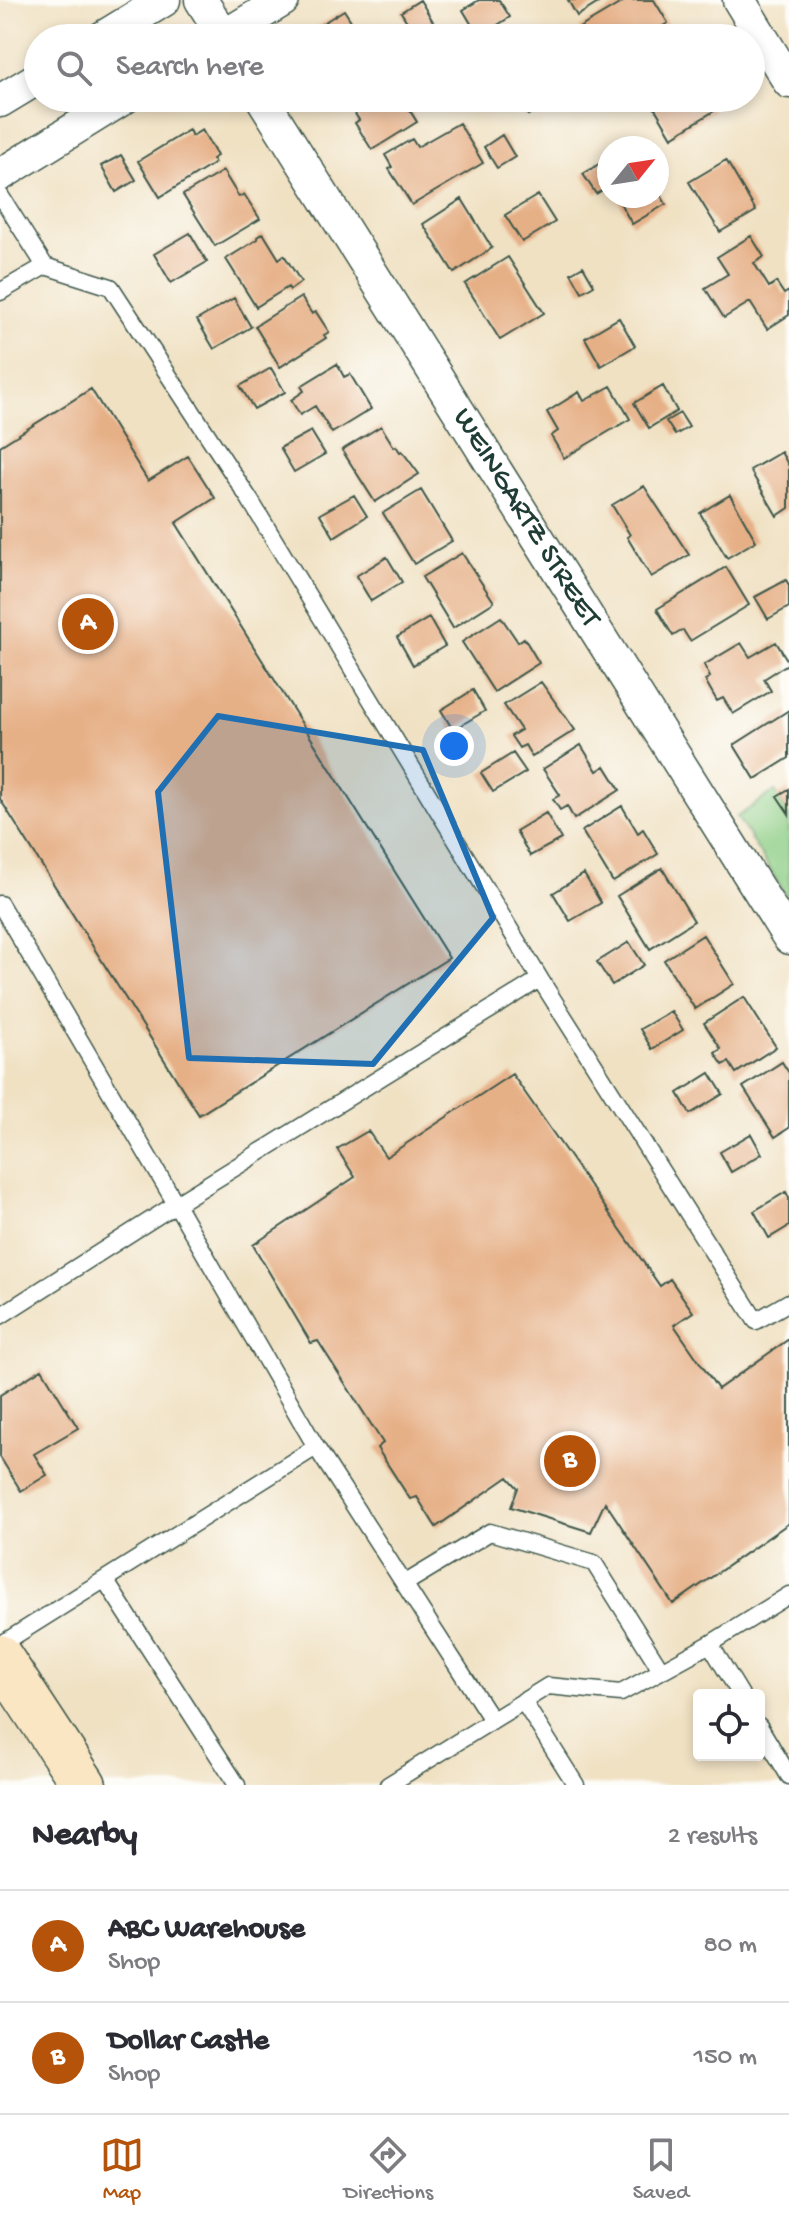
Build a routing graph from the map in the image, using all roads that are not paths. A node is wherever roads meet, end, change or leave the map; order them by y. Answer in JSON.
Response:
{"nodes":[{"id":1,"x":164,"y":0,"type":"edge"},
{"id":2,"x":201,"y":0,"type":"edge"},
{"id":3,"x":283,"y":0,"type":"edge"},
{"id":4,"x":739,"y":0,"type":"edge"},
{"id":5,"x":125,"y":24,"type":"edge"},
{"id":6,"x":215,"y":24,"type":"edge"},
{"id":7,"x":245,"y":24,"type":"edge"},
{"id":8,"x":754,"y":24,"type":"edge"},
{"id":9,"x":765,"y":43,"type":"edge"},
{"id":10,"x":789,"y":82,"type":"edge"},
{"id":11,"x":24,"y":86,"type":"edge"},
{"id":12,"x":0,"y":101,"type":"edge"},
{"id":13,"x":101,"y":112,"type":"edge"},
{"id":14,"x":271,"y":112,"type":"edge"},
{"id":15,"x":0,"y":175,"type":"edge"},
{"id":16,"x":0,"y":195,"type":"edge"},
{"id":17,"x":45,"y":266,"type":"junction"},
{"id":18,"x":0,"y":292,"type":"edge"},
{"id":19,"x":0,"y":904,"type":"edge"},
{"id":20,"x":789,"y":938,"type":"edge"},
{"id":21,"x":540,"y":979,"type":"junction"},
{"id":22,"x":176,"y":1204,"type":"junction"},
{"id":23,"x":789,"y":1302,"type":"edge"},
{"id":24,"x":0,"y":1316,"type":"edge"},
{"id":25,"x":316,"y":1447,"type":"junction"},
{"id":26,"x":105,"y":1580,"type":"junction"},
{"id":27,"x":404,"y":1584,"type":"junction"},
{"id":28,"x":789,"y":1595,"type":"edge"},
{"id":29,"x":710,"y":1644,"type":"junction"},
{"id":30,"x":0,"y":1645,"type":"edge"},
{"id":31,"x":0,"y":1657,"type":"edge"},
{"id":32,"x":661,"y":1670,"type":"junction"},
{"id":33,"x":737,"y":1689,"type":"edge"},
{"id":34,"x":523,"y":1701,"type":"junction"},
{"id":35,"x":492,"y":1720,"type":"junction"},
{"id":36,"x":765,"y":1736,"type":"edge"},
{"id":37,"x":789,"y":1776,"type":"edge"},
{"id":38,"x":84,"y":1785,"type":"edge"},
{"id":39,"x":237,"y":1785,"type":"edge"},
{"id":40,"x":388,"y":1785,"type":"edge"},
{"id":41,"x":576,"y":1785,"type":"edge"}],
"edges":[{"from":1,"to":5,"type":"street"},
{"from":2,"to":6,"type":"street"},
{"from":3,"to":7,"type":"street"},
{"from":4,"to":8,"type":"street"},
{"from":9,"to":10,"type":"street"},
{"from":11,"to":12,"type":"street"},
{"from":13,"to":15,"type":"street"},
{"from":14,"to":20,"type":"street","name":"WEINGARTZ STREET"},
{"from":16,"to":17,"type":"lane"},
{"from":17,"to":18,"type":"lane"},
{"from":17,"to":21,"type":"lane"},
{"from":19,"to":22,"type":"lane"},
{"from":21,"to":22,"type":"lane"},
{"from":21,"to":23,"type":"lane"},
{"from":22,"to":24,"type":"lane"},
{"from":22,"to":25,"type":"lane"},
{"from":25,"to":26,"type":"lane"},
{"from":25,"to":27,"type":"lane"},
{"from":26,"to":30,"type":"lane"},
{"from":26,"to":39,"type":"lane"},
{"from":27,"to":32,"type":"lane"},
{"from":27,"to":35,"type":"lane"},
{"from":28,"to":29,"type":"lane"},
{"from":29,"to":32,"type":"lane"},
{"from":29,"to":33,"type":"lane"},
{"from":31,"to":38,"type":"main road"},
{"from":32,"to":34,"type":"lane"},
{"from":34,"to":35,"type":"lane"},
{"from":34,"to":41,"type":"lane"},
{"from":35,"to":40,"type":"lane"},
{"from":36,"to":37,"type":"lane"}]}
